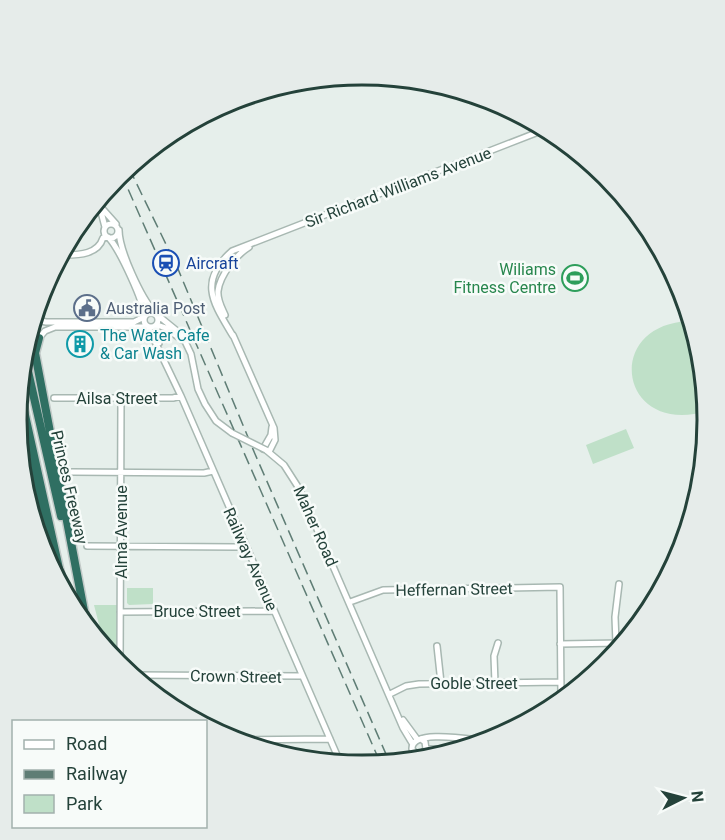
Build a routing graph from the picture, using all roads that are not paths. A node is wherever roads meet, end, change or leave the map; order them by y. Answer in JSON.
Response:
{"nodes":[{"id":1,"x":536,"y":133,"type":"edge"},
{"id":2,"x":102,"y":209,"type":"edge"},
{"id":3,"x":101,"y":211,"type":"edge"},
{"id":4,"x":105,"y":227,"type":"junction"},
{"id":5,"x":118,"y":228,"type":"junction"},
{"id":6,"x":107,"y":238,"type":"junction"},
{"id":7,"x":256,"y":243,"type":"junction"},
{"id":8,"x":71,"y":255,"type":"edge"},
{"id":9,"x":219,"y":267,"type":"junction"},
{"id":10,"x":227,"y":272,"type":"junction"},
{"id":11,"x":155,"y":313,"type":"junction"},
{"id":12,"x":144,"y":317,"type":"junction"},
{"id":13,"x":42,"y":321,"type":"edge"},
{"id":14,"x":67,"y":324,"type":"junction"},
{"id":15,"x":109,"y":324,"type":"junction"},
{"id":16,"x":157,"y":325,"type":"junction"},
{"id":17,"x":148,"y":327,"type":"junction"},
{"id":18,"x":233,"y":336,"type":"junction"},
{"id":19,"x":39,"y":338,"type":"joint"},
{"id":20,"x":186,"y":342,"type":"junction"},
{"id":21,"x":162,"y":356,"type":"junction"},
{"id":22,"x":30,"y":379,"type":"edge"},
{"id":23,"x":181,"y":396,"type":"junction"},
{"id":24,"x":121,"y":398,"type":"junction"},
{"id":25,"x":54,"y":399,"type":"dead end"},
{"id":26,"x":27,"y":425,"type":"edge"},
{"id":27,"x":266,"y":449,"type":"junction"},
{"id":28,"x":213,"y":471,"type":"junction"},
{"id":29,"x":72,"y":472,"type":"dead end"},
{"id":30,"x":121,"y":472,"type":"junction"},
{"id":31,"x":34,"y":491,"type":"edge"},
{"id":32,"x":245,"y":545,"type":"junction"},
{"id":33,"x":52,"y":546,"type":"edge"},
{"id":34,"x":87,"y":546,"type":"dead end"},
{"id":35,"x":121,"y":546,"type":"junction"},
{"id":36,"x":57,"y":557,"type":"edge"},
{"id":37,"x":619,"y":584,"type":"dead end"},
{"id":38,"x":350,"y":602,"type":"junction"},
{"id":39,"x":82,"y":603,"type":"edge"},
{"id":40,"x":83,"y":604,"type":"edge"},
{"id":41,"x":274,"y":610,"type":"junction"},
{"id":42,"x":120,"y":612,"type":"junction"},
{"id":43,"x":618,"y":637,"type":"edge"},
{"id":44,"x":498,"y":643,"type":"dead end"},
{"id":45,"x":613,"y":643,"type":"edge"},
{"id":46,"x":560,"y":644,"type":"junction"},
{"id":47,"x":437,"y":646,"type":"dead end"},
{"id":48,"x":120,"y":652,"type":"edge"},
{"id":49,"x":145,"y":675,"type":"edge"},
{"id":50,"x":302,"y":676,"type":"junction"},
{"id":51,"x":561,"y":682,"type":"junction"},
{"id":52,"x":441,"y":683,"type":"junction"},
{"id":53,"x":495,"y":683,"type":"junction"},
{"id":54,"x":561,"y":690,"type":"edge"},
{"id":55,"x":390,"y":694,"type":"junction"},
{"id":56,"x":466,"y":739,"type":"edge"},
{"id":57,"x":262,"y":740,"type":"edge"},
{"id":58,"x":330,"y":740,"type":"junction"},
{"id":59,"x":417,"y":741,"type":"junction"},
{"id":60,"x":426,"y":749,"type":"edge"},
{"id":61,"x":414,"y":752,"type":"edge"},
{"id":62,"x":337,"y":755,"type":"edge"}],
"edges":[{"from":1,"to":7,"type":"street","name":"Sir Richard Williams Avenue"},
{"from":2,"to":5,"type":"street"},
{"from":3,"to":4,"type":"street"},
{"from":4,"to":5,"type":"street"},
{"from":4,"to":6,"type":"street"},
{"from":5,"to":6,"type":"street"},
{"from":5,"to":11,"type":"street"},
{"from":6,"to":8,"type":"street"},
{"from":6,"to":12,"type":"street"},
{"from":7,"to":9,"type":"street","name":"Sir Richard Williams Avenue"},
{"from":7,"to":10,"type":"street","name":"Sir Richard Williams Avenue"},
{"from":9,"to":10,"type":"street"},
{"from":9,"to":18,"type":"street","name":"Sir Richard Williams Avenue"},
{"from":10,"to":18,"type":"street","name":"Sir Richard Williams Avenue"},
{"from":11,"to":12,"type":"street"},
{"from":11,"to":16,"type":"street"},
{"from":11,"to":20,"type":"street","name":"Maher Road"},
{"from":12,"to":15,"type":"street"},
{"from":12,"to":17,"type":"street"},
{"from":13,"to":14,"type":"street"},
{"from":14,"to":15,"type":"street"},
{"from":14,"to":19,"type":"street"},
{"from":15,"to":17,"type":"street"},
{"from":16,"to":17,"type":"street"},
{"from":16,"to":20,"type":"street"},
{"from":16,"to":21,"type":"street","name":"Railway Avenue"},
{"from":17,"to":21,"type":"street","name":"Railway Avenue"},
{"from":18,"to":27,"type":"street","name":"Sir Richard Williams Avenue"},
{"from":19,"to":40,"type":"highway"},
{"from":20,"to":27,"type":"street","name":"Maher Road","bridge":true},
{"from":21,"to":23,"type":"street","name":"Railway Avenue"},
{"from":22,"to":39,"type":"highway","name":"Princes Freeway"},
{"from":23,"to":24,"type":"street","name":"Ailsa Street"},
{"from":23,"to":28,"type":"street","name":"Railway Avenue"},
{"from":24,"to":25,"type":"street","name":"Ailsa Street"},
{"from":24,"to":30,"type":"street","name":"Alma Avenue"},
{"from":26,"to":36,"type":"highway","name":"Princes Freeway"},
{"from":27,"to":38,"type":"street","name":"Maher Road"},
{"from":28,"to":30,"type":"street"},
{"from":28,"to":32,"type":"street","name":"Railway Avenue"},
{"from":29,"to":30,"type":"street"},
{"from":30,"to":35,"type":"street","name":"Alma Avenue"},
{"from":31,"to":33,"type":"highway"},
{"from":32,"to":35,"type":"street"},
{"from":32,"to":41,"type":"street","name":"Railway Avenue"},
{"from":34,"to":35,"type":"street"},
{"from":35,"to":42,"type":"street","name":"Alma Avenue"},
{"from":37,"to":43,"type":"street"},
{"from":38,"to":46,"type":"street","name":"Heffernan Street"},
{"from":38,"to":55,"type":"street","name":"Maher Road"},
{"from":41,"to":42,"type":"street","name":"Bruce Street"},
{"from":41,"to":50,"type":"street","name":"Railway Avenue"},
{"from":42,"to":48,"type":"street","name":"Alma Avenue"},
{"from":44,"to":53,"type":"street"},
{"from":45,"to":46,"type":"street"},
{"from":46,"to":51,"type":"street"},
{"from":47,"to":52,"type":"street"},
{"from":49,"to":50,"type":"street","name":"Crown Street"},
{"from":50,"to":58,"type":"street","name":"Railway Avenue"},
{"from":51,"to":53,"type":"street","name":"Goble Street"},
{"from":51,"to":54,"type":"street"},
{"from":52,"to":53,"type":"street","name":"Goble Street"},
{"from":52,"to":55,"type":"street","name":"Goble Street"},
{"from":55,"to":59,"type":"street","name":"Maher Road"},
{"from":56,"to":59,"type":"street"},
{"from":57,"to":58,"type":"street"},
{"from":58,"to":62,"type":"street","name":"Railway Avenue"},
{"from":59,"to":60,"type":"street"},
{"from":59,"to":61,"type":"street"}]}
